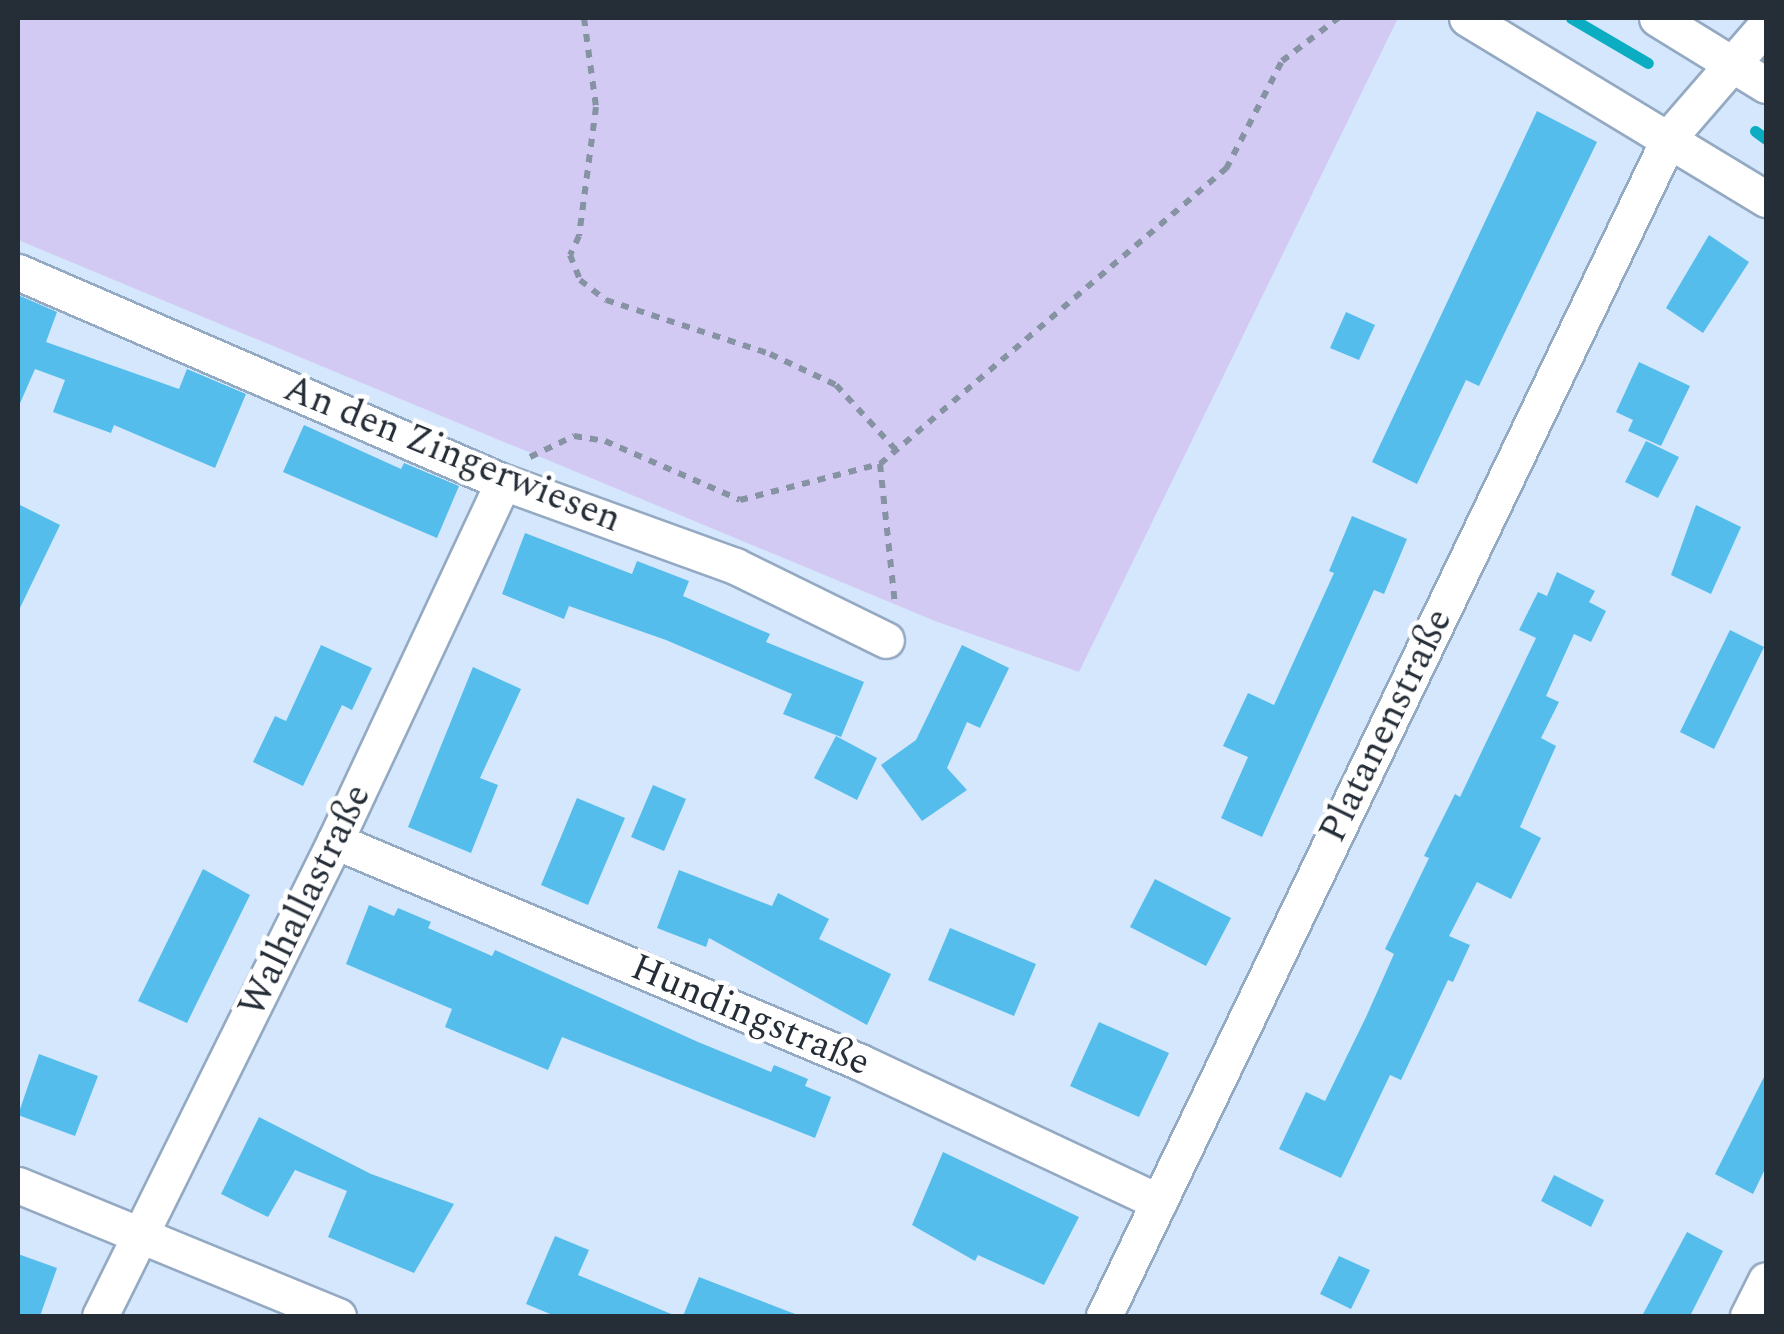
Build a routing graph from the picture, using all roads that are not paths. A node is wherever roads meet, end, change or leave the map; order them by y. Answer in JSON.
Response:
{"nodes":[{"id":1,"x":1467,"y":18,"type":"edge"},
{"id":2,"x":1656,"y":18,"type":"edge"},
{"id":3,"x":1766,"y":25,"type":"edge"},
{"id":4,"x":1731,"y":62,"type":"junction"},
{"id":5,"x":1766,"y":85,"type":"edge"},
{"id":6,"x":1670,"y":136,"type":"junction"},
{"id":7,"x":1766,"y":199,"type":"edge"},
{"id":8,"x":18,"y":272,"type":"edge"},
{"id":9,"x":503,"y":482,"type":"junction"},
{"id":10,"x":886,"y":640,"type":"road end"},
{"id":11,"x":336,"y":841,"type":"junction"},
{"id":12,"x":18,"y":1185,"type":"edge"},
{"id":13,"x":1159,"y":1202,"type":"junction"},
{"id":14,"x":140,"y":1236,"type":"junction"},
{"id":15,"x":1766,"y":1280,"type":"edge"},
{"id":16,"x":100,"y":1316,"type":"edge"},
{"id":17,"x":338,"y":1316,"type":"edge"},
{"id":18,"x":1104,"y":1316,"type":"edge"},
{"id":19,"x":1748,"y":1316,"type":"edge"}],
"edges":[{"from":1,"to":6,"type":"street"},
{"from":2,"to":4,"type":"street"},
{"from":3,"to":4,"type":"street"},
{"from":4,"to":5,"type":"street"},
{"from":4,"to":6,"type":"street","name":"Platanenstraße"},
{"from":6,"to":7,"type":"street"},
{"from":6,"to":13,"type":"street","name":"Platanenstraße"},
{"from":8,"to":9,"type":"street","name":"An den Zingerwiesen"},
{"from":9,"to":10,"type":"street","name":"An den Zingerwiesen"},
{"from":9,"to":11,"type":"street","name":"Walhallastraße"},
{"from":11,"to":13,"type":"street","name":"Hundingstraße"},
{"from":11,"to":14,"type":"street","name":"Walhallastraße"},
{"from":12,"to":14,"type":"street"},
{"from":13,"to":18,"type":"street","name":"Platanenstraße"},
{"from":14,"to":16,"type":"street","name":"Walhallastraße"},
{"from":14,"to":17,"type":"street"},
{"from":15,"to":19,"type":"street"}]}
